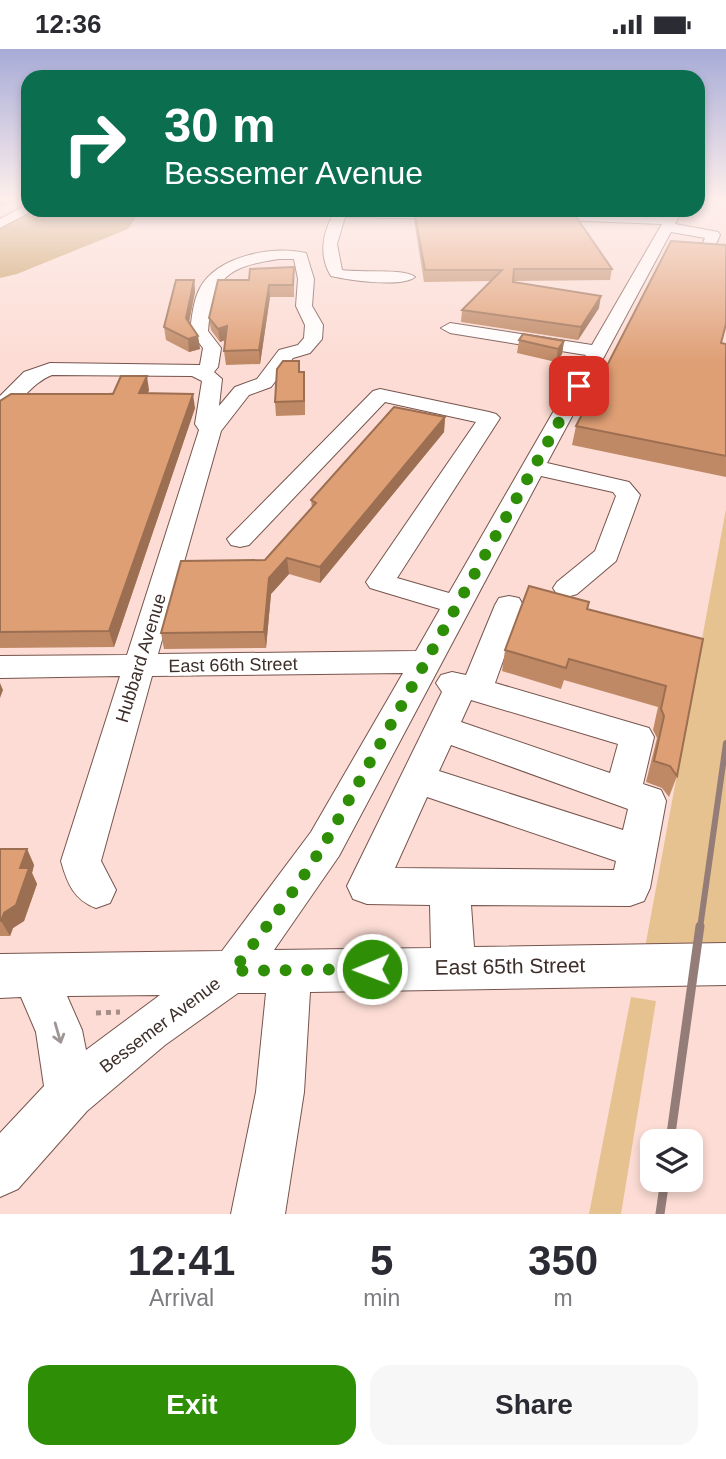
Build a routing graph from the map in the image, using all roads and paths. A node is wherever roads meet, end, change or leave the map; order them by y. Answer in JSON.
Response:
{"nodes":[{"id":1,"x":330,"y":253,"type":"edge"},
{"id":2,"x":656,"y":253,"type":"edge"},
{"id":3,"x":407,"y":277,"type":"dead end"},
{"id":4,"x":450,"y":328,"type":"dead end"},
{"id":5,"x":598,"y":351,"type":"junction"},
{"id":6,"x":202,"y":374,"type":"junction"},
{"id":7,"x":0,"y":407,"type":"edge"},
{"id":8,"x":208,"y":427,"type":"junction"},
{"id":9,"x":533,"y":467,"type":"junction"},
{"id":10,"x":240,"y":539,"type":"dead end"},
{"id":11,"x":567,"y":588,"type":"dead end"},
{"id":12,"x":457,"y":604,"type":"junction"},
{"id":13,"x":509,"y":605,"type":"dead end"},
{"id":14,"x":138,"y":666,"type":"junction"},
{"id":15,"x":0,"y":667,"type":"edge"},
{"id":16,"x":421,"y":668,"type":"junction"},
{"id":17,"x":464,"y":687,"type":"junction"},
{"id":18,"x":442,"y":728,"type":"junction"},
{"id":19,"x":418,"y":779,"type":"junction"},
{"id":20,"x":623,"y":793,"type":"junction"},
{"id":21,"x":638,"y":852,"type":"junction"},
{"id":22,"x":450,"y":886,"type":"junction"},
{"id":23,"x":96,"y":890,"type":"dead end"},
{"id":24,"x":726,"y":964,"type":"edge"},
{"id":25,"x":453,"y":967,"type":"junction"},
{"id":26,"x":290,"y":970,"type":"junction"},
{"id":27,"x":233,"y":971,"type":"junction"},
{"id":28,"x":17,"y":975,"type":"edge"},
{"id":29,"x":129,"y":1012,"type":"dead end"},
{"id":30,"x":96,"y":1013,"type":"dead end"},
{"id":31,"x":70,"y":1094,"type":"junction"},
{"id":32,"x":0,"y":1171,"type":"edge"},
{"id":33,"x":258,"y":1214,"type":"edge"}],
"edges":[{"from":1,"to":3,"type":"street"},
{"from":2,"to":5,"type":"street","name":"Bessemer Avenue"},
{"from":4,"to":5,"type":"street"},
{"from":5,"to":9,"type":"street","name":"Bessemer Avenue"},
{"from":6,"to":7,"type":"street"},
{"from":6,"to":8,"type":"street"},
{"from":6,"to":8,"type":"street"},
{"from":8,"to":14,"type":"street","name":"Hubbard Avenue"},
{"from":9,"to":11,"type":"street"},
{"from":9,"to":12,"type":"street","name":"Bessemer Avenue"},
{"from":10,"to":12,"type":"street"},
{"from":12,"to":16,"type":"street","name":"Bessemer Avenue"},
{"from":13,"to":17,"type":"street"},
{"from":14,"to":15,"type":"street","name":"East 66th Street"},
{"from":14,"to":16,"type":"street","name":"East 66th Street"},
{"from":14,"to":23,"type":"street","name":"Hubbard Avenue"},
{"from":16,"to":17,"type":"street","name":"East 66th Street"},
{"from":16,"to":27,"type":"street","name":"Bessemer Avenue"},
{"from":17,"to":18,"type":"street"},
{"from":17,"to":20,"type":"street","name":"East 66th Street"},
{"from":18,"to":19,"type":"street"},
{"from":18,"to":20,"type":"street"},
{"from":19,"to":21,"type":"street"},
{"from":19,"to":22,"type":"street"},
{"from":20,"to":21,"type":"street"},
{"from":21,"to":22,"type":"street"},
{"from":22,"to":25,"type":"street"},
{"from":24,"to":25,"type":"street","name":"East 65th Street"},
{"from":25,"to":26,"type":"street","name":"East 65th Street"},
{"from":26,"to":27,"type":"street","name":"East 65th Street"},
{"from":26,"to":33,"type":"street"},
{"from":27,"to":28,"type":"street","name":"East 65th Street"},
{"from":27,"to":31,"type":"street","name":"Bessemer Avenue"},
{"from":28,"to":31,"type":"street","one_way":true},
{"from":29,"to":30,"type":"path"},
{"from":31,"to":32,"type":"street","name":"Bessemer Avenue"}]}
